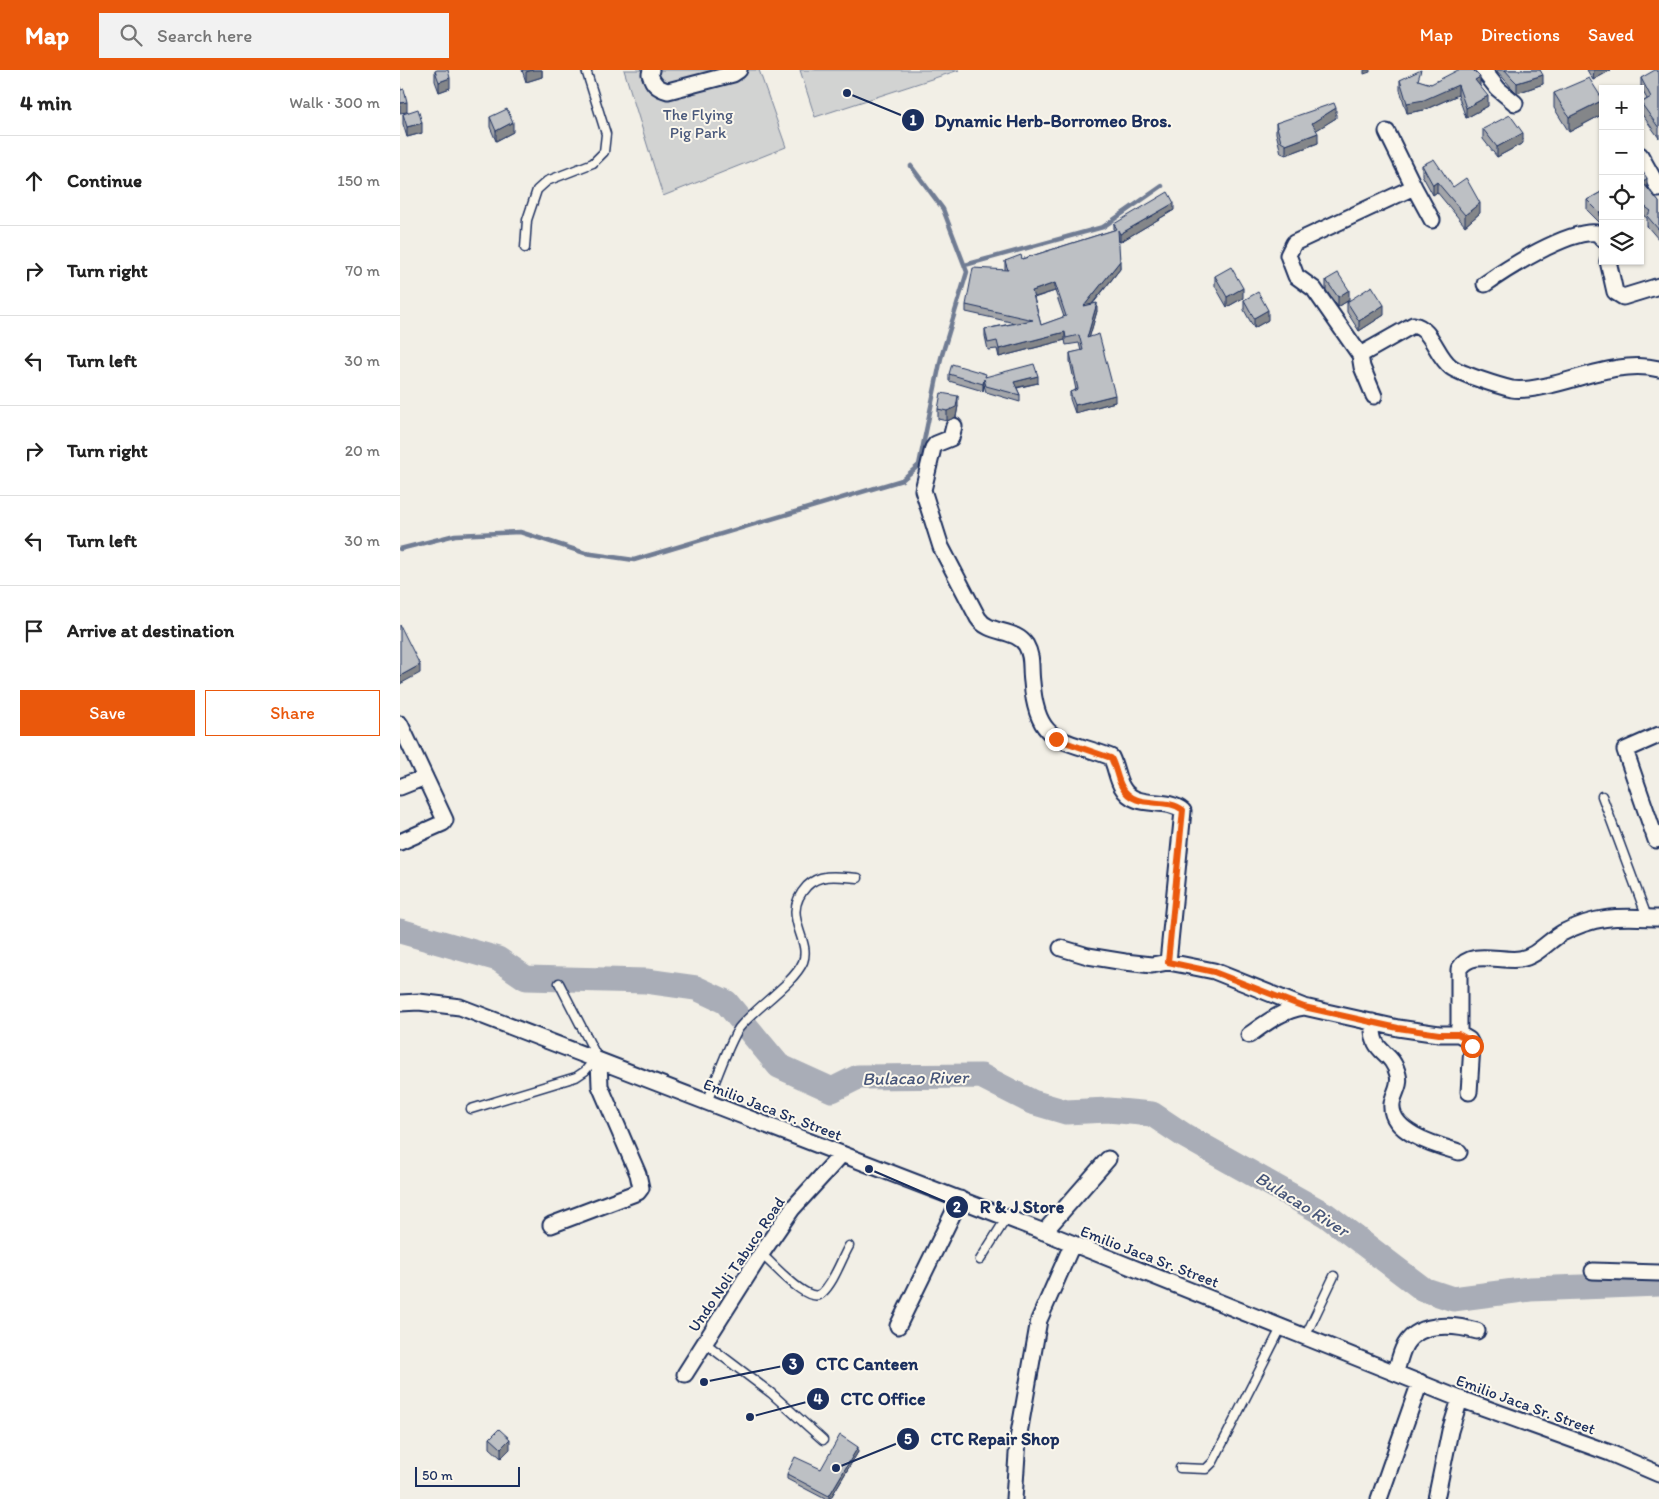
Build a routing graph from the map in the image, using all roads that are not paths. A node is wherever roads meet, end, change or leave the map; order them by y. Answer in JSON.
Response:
{"nodes":[{"id":1,"x":586,"y":70,"type":"edge"},
{"id":2,"x":651,"y":70,"type":"edge"},
{"id":3,"x":739,"y":70,"type":"edge"},
{"id":4,"x":1483,"y":70,"type":"edge"},
{"id":5,"x":1516,"y":103,"type":"dead end"},
{"id":6,"x":1386,"y":132,"type":"dead end"},
{"id":7,"x":1644,"y":162,"type":"edge"},
{"id":8,"x":1414,"y":186,"type":"junction"},
{"id":9,"x":1659,"y":190,"type":"edge"},
{"id":10,"x":1432,"y":220,"type":"dead end"},
{"id":11,"x":1599,"y":235,"type":"edge"},
{"id":12,"x":525,"y":248,"type":"dead end"},
{"id":13,"x":1609,"y":265,"type":"edge"},
{"id":14,"x":1485,"y":284,"type":"dead end"},
{"id":15,"x":1659,"y":286,"type":"edge"},
{"id":16,"x":1360,"y":354,"type":"junction"},
{"id":17,"x":1659,"y":369,"type":"edge"},
{"id":18,"x":1374,"y":396,"type":"dead end"},
{"id":19,"x":954,"y":426,"type":"dead end"},
{"id":20,"x":401,"y":729,"type":"edge"},
{"id":21,"x":1659,"y":736,"type":"edge"},
{"id":22,"x":425,"y":777,"type":"junction"},
{"id":23,"x":400,"y":787,"type":"edge"},
{"id":24,"x":1602,"y":796,"type":"dead end"},
{"id":25,"x":400,"y":842,"type":"edge"},
{"id":26,"x":1658,"y":842,"type":"edge"},
{"id":27,"x":858,"y":878,"type":"dead end"},
{"id":28,"x":1653,"y":917,"type":"edge"},
{"id":29,"x":1061,"y":948,"type":"dead end"},
{"id":30,"x":1168,"y":962,"type":"junction"},
{"id":31,"x":559,"y":982,"type":"dead end"},
{"id":32,"x":400,"y":1003,"type":"edge"},
{"id":33,"x":1304,"y":1007,"type":"junction"},
{"id":34,"x":1373,"y":1022,"type":"junction"},
{"id":35,"x":1458,"y":1034,"type":"junction"},
{"id":36,"x":1249,"y":1035,"type":"dead end"},
{"id":37,"x":596,"y":1061,"type":"junction"},
{"id":38,"x":1469,"y":1092,"type":"dead end"},
{"id":39,"x":707,"y":1102,"type":"junction"},
{"id":40,"x":471,"y":1109,"type":"dead end"},
{"id":41,"x":1460,"y":1152,"type":"dead end"},
{"id":42,"x":842,"y":1154,"type":"junction"},
{"id":43,"x":1108,"y":1159,"type":"dead end"},
{"id":44,"x":960,"y":1199,"type":"junction"},
{"id":45,"x":1007,"y":1217,"type":"junction"},
{"id":46,"x":551,"y":1225,"type":"dead end"},
{"id":47,"x":1044,"y":1232,"type":"junction"},
{"id":48,"x":1072,"y":1245,"type":"junction"},
{"id":49,"x":849,"y":1246,"type":"dead end"},
{"id":50,"x":760,"y":1254,"type":"junction"},
{"id":51,"x":980,"y":1260,"type":"dead end"},
{"id":52,"x":1593,"y":1271,"type":"dead end"},
{"id":53,"x":1659,"y":1273,"type":"edge"},
{"id":54,"x":1334,"y":1276,"type":"dead end"},
{"id":55,"x":898,"y":1326,"type":"dead end"},
{"id":56,"x":1282,"y":1326,"type":"junction"},
{"id":57,"x":1477,"y":1331,"type":"dead end"},
{"id":58,"x":1306,"y":1335,"type":"junction"},
{"id":59,"x":705,"y":1343,"type":"junction"},
{"id":60,"x":1396,"y":1372,"type":"junction"},
{"id":61,"x":685,"y":1374,"type":"dead end"},
{"id":62,"x":1420,"y":1382,"type":"junction"},
{"id":63,"x":1460,"y":1399,"type":"junction"},
{"id":64,"x":823,"y":1440,"type":"dead end"},
{"id":65,"x":1180,"y":1468,"type":"dead end"},
{"id":66,"x":1659,"y":1474,"type":"edge"},
{"id":67,"x":1014,"y":1499,"type":"edge"},
{"id":68,"x":1379,"y":1499,"type":"edge"},
{"id":69,"x":1436,"y":1499,"type":"edge"}],
"edges":[{"from":1,"to":12,"type":"lane"},
{"from":2,"to":3,"type":"street"},
{"from":4,"to":5,"type":"street"},
{"from":6,"to":8,"type":"street"},
{"from":7,"to":9,"type":"street"},
{"from":8,"to":10,"type":"street"},
{"from":8,"to":16,"type":"street"},
{"from":11,"to":14,"type":"street"},
{"from":13,"to":15,"type":"street"},
{"from":16,"to":17,"type":"street"},
{"from":16,"to":18,"type":"street"},
{"from":19,"to":30,"type":"street"},
{"from":20,"to":22,"type":"street"},
{"from":21,"to":26,"type":"street"},
{"from":22,"to":23,"type":"street"},
{"from":22,"to":25,"type":"street"},
{"from":24,"to":28,"type":"lane"},
{"from":27,"to":39,"type":"lane"},
{"from":28,"to":35,"type":"street"},
{"from":29,"to":30,"type":"street"},
{"from":30,"to":33,"type":"street"},
{"from":31,"to":37,"type":"lane"},
{"from":32,"to":37,"type":"street","name":"Emilio Jaca Sr. Street"},
{"from":33,"to":34,"type":"street"},
{"from":33,"to":36,"type":"street"},
{"from":34,"to":35,"type":"street"},
{"from":34,"to":41,"type":"street"},
{"from":35,"to":38,"type":"street"},
{"from":37,"to":39,"type":"street","name":"Emilio Jaca Sr. Street"},
{"from":37,"to":40,"type":"lane"},
{"from":37,"to":46,"type":"street"},
{"from":39,"to":42,"type":"street","name":"Emilio Jaca Sr. Street"},
{"from":42,"to":44,"type":"street","name":"Emilio Jaca Sr. Street"},
{"from":42,"to":50,"type":"street","name":"Undo Noli Tabuco Road"},
{"from":43,"to":47,"type":"street"},
{"from":44,"to":45,"type":"street","name":"Emilio Jaca Sr. Street"},
{"from":44,"to":55,"type":"street"},
{"from":45,"to":47,"type":"street","name":"Emilio Jaca Sr. Street"},
{"from":45,"to":51,"type":"lane"},
{"from":47,"to":48,"type":"street","name":"Emilio Jaca Sr. Street"},
{"from":48,"to":56,"type":"street","name":"Emilio Jaca Sr. Street"},
{"from":48,"to":67,"type":"street"},
{"from":49,"to":50,"type":"lane"},
{"from":50,"to":59,"type":"street","name":"Undo Noli Tabuco Road"},
{"from":52,"to":53,"type":"street"},
{"from":54,"to":58,"type":"lane"},
{"from":56,"to":58,"type":"street","name":"Emilio Jaca Sr. Street"},
{"from":56,"to":65,"type":"lane"},
{"from":57,"to":60,"type":"street"},
{"from":58,"to":60,"type":"street","name":"Emilio Jaca Sr. Street"},
{"from":59,"to":61,"type":"street","name":"Undo Noli Tabuco Road"},
{"from":59,"to":64,"type":"lane"},
{"from":60,"to":62,"type":"street","name":"Emilio Jaca Sr. Street"},
{"from":62,"to":63,"type":"street","name":"Emilio Jaca Sr. Street"},
{"from":62,"to":68,"type":"street"},
{"from":63,"to":66,"type":"street","name":"Emilio Jaca Sr. Street"},
{"from":63,"to":69,"type":"street"}]}
